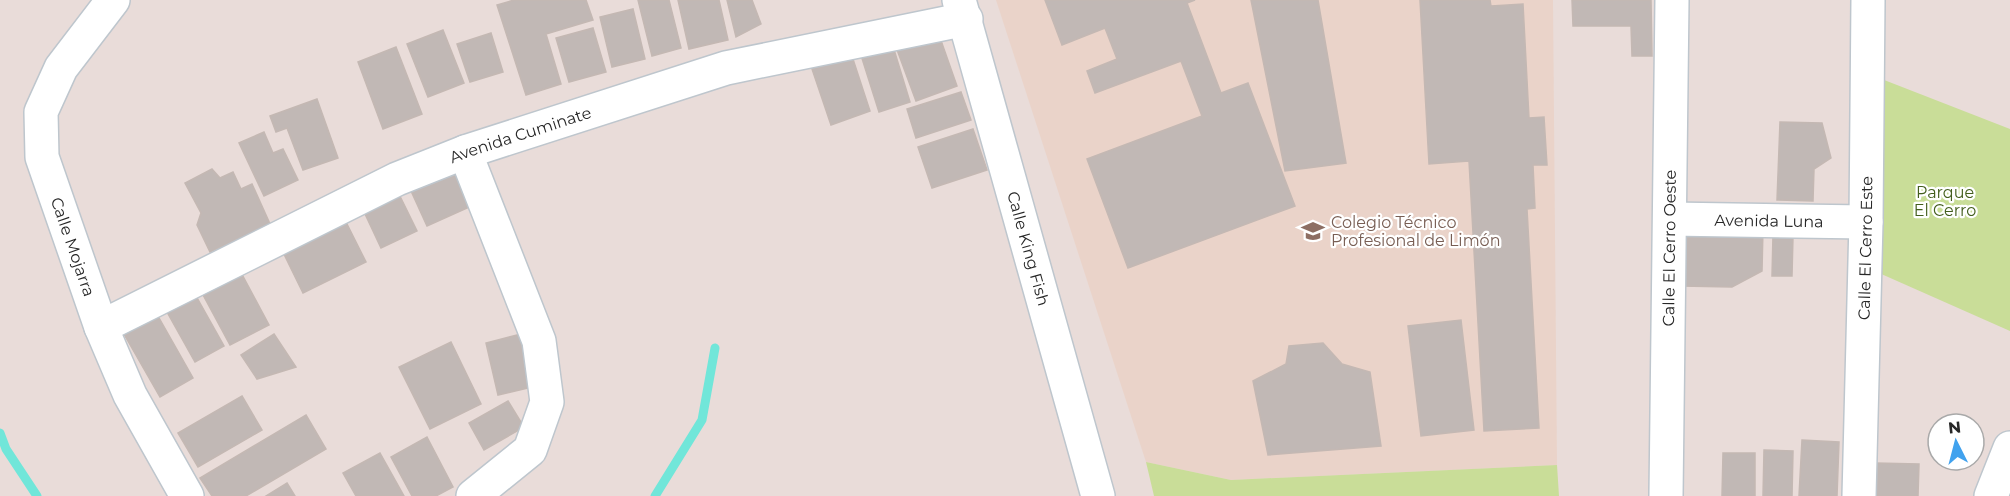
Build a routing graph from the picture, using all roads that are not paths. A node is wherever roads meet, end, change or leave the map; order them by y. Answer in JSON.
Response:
{"nodes":[{"id":1,"x":113,"y":0,"type":"edge"},
{"id":2,"x":1672,"y":0,"type":"edge"},
{"id":3,"x":1868,"y":0,"type":"edge"},
{"id":4,"x":962,"y":9,"type":"edge"},
{"id":5,"x":465,"y":152,"type":"junction"},
{"id":6,"x":1670,"y":219,"type":"junction"},
{"id":7,"x":1866,"y":222,"type":"junction"},
{"id":8,"x":101,"y":327,"type":"junction"},
{"id":9,"x":2010,"y":448,"type":"edge"},
{"id":10,"x":187,"y":496,"type":"edge"},
{"id":11,"x":473,"y":496,"type":"edge"},
{"id":12,"x":1098,"y":496,"type":"edge"},
{"id":13,"x":1666,"y":496,"type":"edge"},
{"id":14,"x":1859,"y":496,"type":"edge"},
{"id":15,"x":1991,"y":496,"type":"edge"}],
"edges":[{"from":1,"to":8,"type":"street","name":"Calle Mojarra"},
{"from":2,"to":6,"type":"street","name":"Calle El Cerro Oeste"},
{"from":3,"to":7,"type":"street","name":"Calle El Cerro Este"},
{"from":4,"to":5,"type":"street","name":"Avenida Cuminate"},
{"from":4,"to":12,"type":"street","name":"Calle King Fish"},
{"from":5,"to":8,"type":"street","name":"Avenida Cuminate"},
{"from":5,"to":11,"type":"street"},
{"from":6,"to":7,"type":"street","name":"Avenida Luna"},
{"from":6,"to":13,"type":"street","name":"Calle El Cerro Oeste"},
{"from":7,"to":14,"type":"street","name":"Calle El Cerro Este"},
{"from":8,"to":10,"type":"street","name":"Calle Mojarra"},
{"from":9,"to":15,"type":"street"}]}
